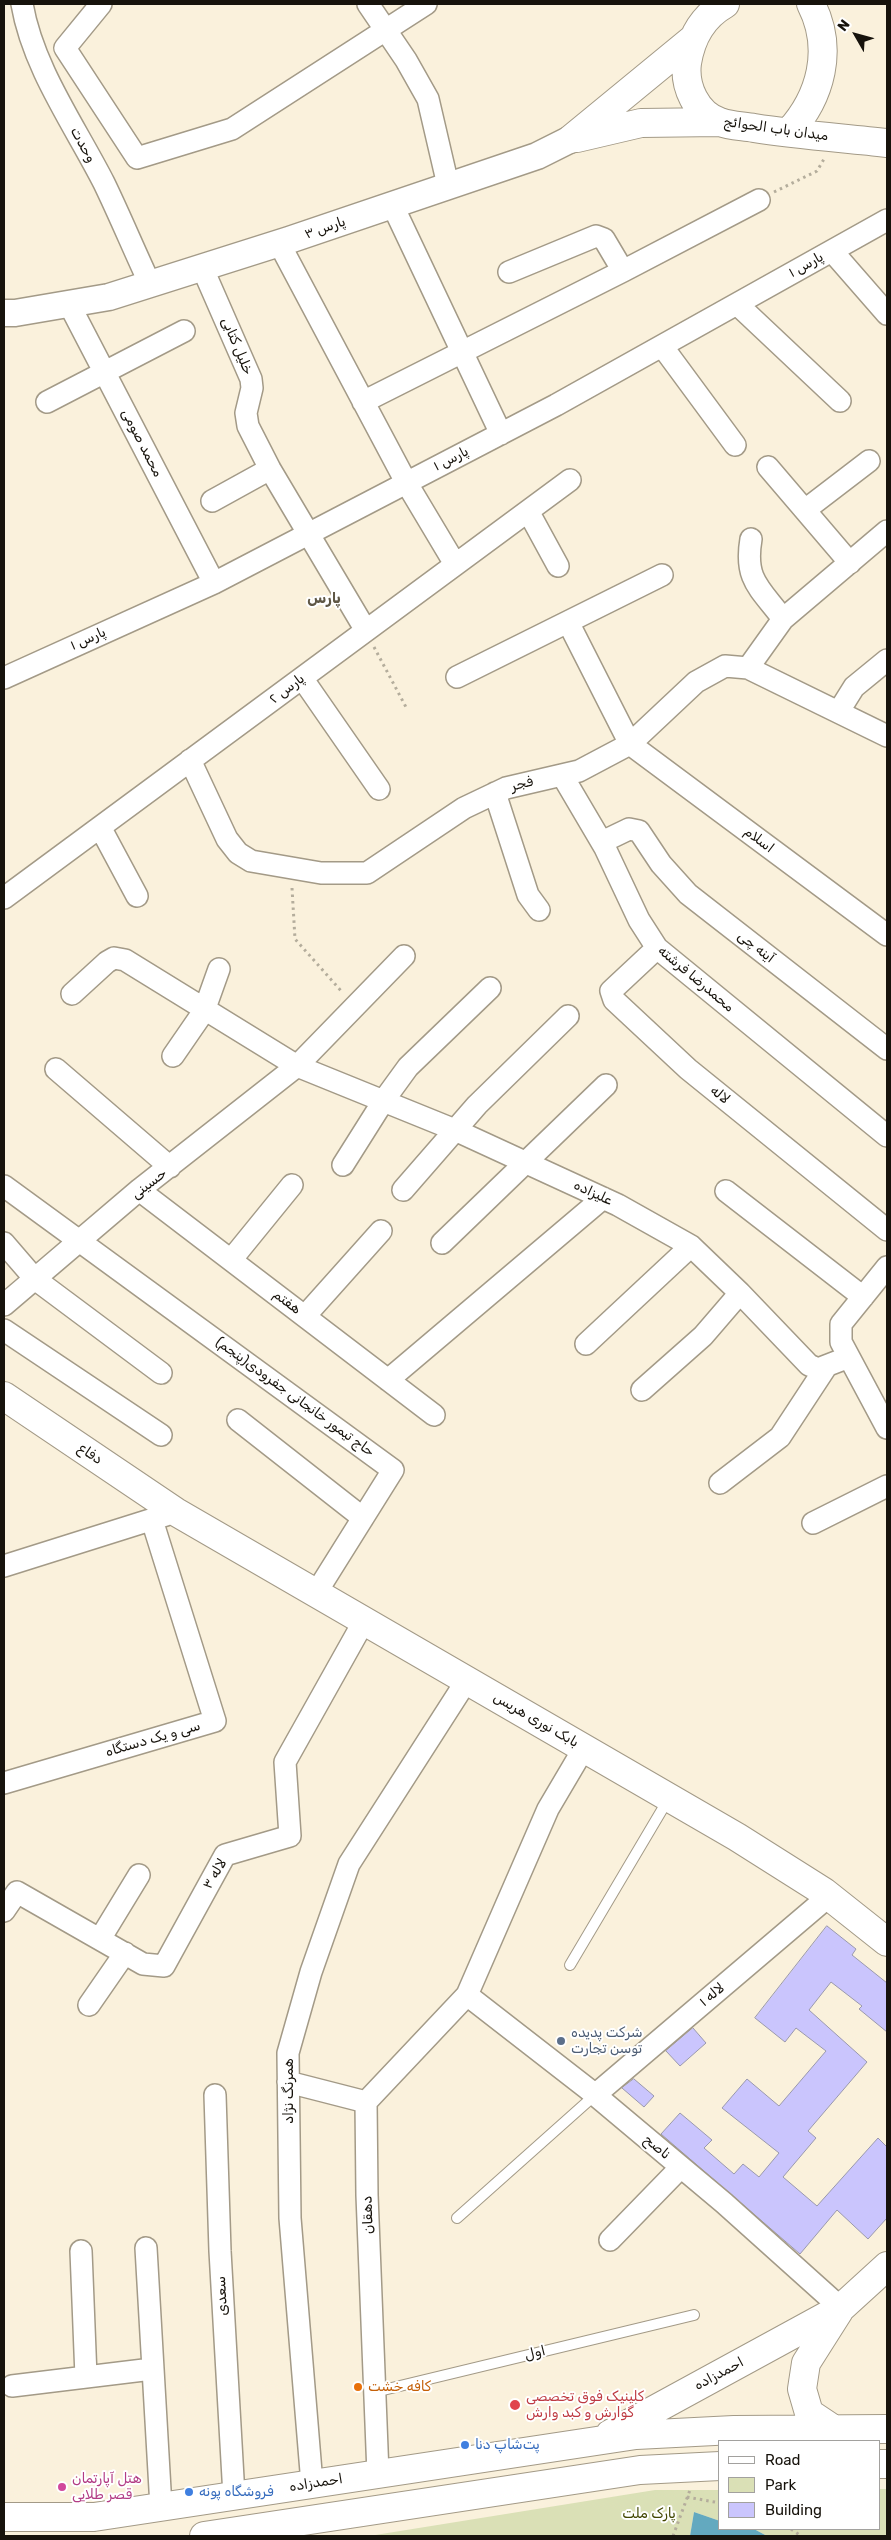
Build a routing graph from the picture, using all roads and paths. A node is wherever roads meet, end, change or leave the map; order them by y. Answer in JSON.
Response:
{"nodes":[{"id":1,"x":22,"y":4,"type":"edge"},
{"id":2,"x":101,"y":4,"type":"edge"},
{"id":3,"x":368,"y":4,"type":"edge"},
{"id":4,"x":426,"y":4,"type":"edge"},
{"id":5,"x":811,"y":4,"type":"edge"},
{"id":6,"x":709,"y":16,"type":"edge"},
{"id":7,"x":385,"y":29,"type":"junction"},
{"id":8,"x":719,"y":122,"type":"junction"},
{"id":9,"x":789,"y":132,"type":"junction"},
{"id":10,"x":836,"y":137,"type":"junction"},
{"id":11,"x":571,"y":139,"type":"junction"},
{"id":12,"x":887,"y":143,"type":"edge"},
{"id":13,"x":448,"y":186,"type":"junction"},
{"id":14,"x":759,"y":200,"type":"joint"},
{"id":15,"x":392,"y":204,"type":"junction"},
{"id":16,"x":887,"y":220,"type":"edge"},
{"id":17,"x":279,"y":244,"type":"junction"},
{"id":18,"x":832,"y":251,"type":"junction"},
{"id":19,"x":202,"y":267,"type":"junction"},
{"id":20,"x":623,"y":271,"type":"junction"},
{"id":21,"x":509,"y":272,"type":"dead end"},
{"id":22,"x":150,"y":284,"type":"junction"},
{"id":23,"x":69,"y":304,"type":"junction"},
{"id":24,"x":737,"y":304,"type":"junction"},
{"id":25,"x":4,"y":313,"type":"edge"},
{"id":26,"x":887,"y":314,"type":"edge"},
{"id":27,"x":184,"y":332,"type":"dead end"},
{"id":28,"x":662,"y":346,"type":"junction"},
{"id":29,"x":462,"y":352,"type":"junction"},
{"id":30,"x":104,"y":371,"type":"junction"},
{"id":31,"x":47,"y":402,"type":"dead end"},
{"id":32,"x":363,"y":402,"type":"junction"},
{"id":33,"x":840,"y":402,"type":"dead end"},
{"id":34,"x":500,"y":434,"type":"junction"},
{"id":35,"x":735,"y":445,"type":"dead end"},
{"id":36,"x":869,"y":462,"type":"dead end"},
{"id":37,"x":768,"y":467,"type":"dead end"},
{"id":38,"x":270,"y":469,"type":"junction"},
{"id":39,"x":570,"y":480,"type":"dead end"},
{"id":40,"x":406,"y":482,"type":"junction"},
{"id":41,"x":212,"y":501,"type":"dead end"},
{"id":42,"x":805,"y":510,"type":"junction"},
{"id":43,"x":528,"y":511,"type":"junction"},
{"id":44,"x":887,"y":531,"type":"edge"},
{"id":45,"x":308,"y":533,"type":"junction"},
{"id":46,"x":751,"y":539,"type":"dead end"},
{"id":47,"x":850,"y":563,"type":"junction"},
{"id":48,"x":455,"y":564,"type":"junction"},
{"id":49,"x":558,"y":566,"type":"dead end"},
{"id":50,"x":662,"y":575,"type":"dead end"},
{"id":51,"x":214,"y":583,"type":"junction"},
{"id":52,"x":783,"y":619,"type":"junction"},
{"id":53,"x":568,"y":622,"type":"junction"},
{"id":54,"x":365,"y":629,"type":"junction"},
{"id":55,"x":887,"y":660,"type":"edge"},
{"id":56,"x":748,"y":668,"type":"junction"},
{"id":57,"x":457,"y":677,"type":"dead end"},
{"id":58,"x":4,"y":678,"type":"edge"},
{"id":59,"x":302,"y":678,"type":"junction"},
{"id":60,"x":407,"y":709,"type":"dead end"},
{"id":61,"x":839,"y":711,"type":"junction"},
{"id":62,"x":887,"y":736,"type":"edge"},
{"id":63,"x":630,"y":744,"type":"junction"},
{"id":64,"x":190,"y":760,"type":"junction"},
{"id":65,"x":562,"y":775,"type":"junction"},
{"id":66,"x":380,"y":789,"type":"dead end"},
{"id":67,"x":495,"y":793,"type":"junction"},
{"id":68,"x":100,"y":827,"type":"junction"},
{"id":69,"x":602,"y":842,"type":"junction"},
{"id":70,"x":291,"y":868,"type":"junction"},
{"id":71,"x":137,"y":896,"type":"dead end"},
{"id":72,"x":4,"y":898,"type":"edge"},
{"id":73,"x":539,"y":910,"type":"dead end"},
{"id":74,"x":887,"y":935,"type":"edge"},
{"id":75,"x":657,"y":948,"type":"junction"},
{"id":76,"x":404,"y":956,"type":"dead end"},
{"id":77,"x":219,"y":969,"type":"dead end"},
{"id":78,"x":490,"y":988,"type":"dead end"},
{"id":79,"x":72,"y":994,"type":"dead end"},
{"id":80,"x":355,"y":1006,"type":"junction"},
{"id":81,"x":204,"y":1011,"type":"junction"},
{"id":82,"x":568,"y":1016,"type":"dead end"},
{"id":83,"x":250,"y":1038,"type":"dead end"},
{"id":84,"x":887,"y":1049,"type":"edge"},
{"id":85,"x":173,"y":1056,"type":"dead end"},
{"id":86,"x":297,"y":1066,"type":"junction"},
{"id":87,"x":56,"y":1069,"type":"dead end"},
{"id":88,"x":606,"y":1085,"type":"dead end"},
{"id":89,"x":384,"y":1100,"type":"junction"},
{"id":90,"x":456,"y":1130,"type":"junction"},
{"id":91,"x":887,"y":1136,"type":"edge"},
{"id":92,"x":527,"y":1162,"type":"junction"},
{"id":93,"x":342,"y":1166,"type":"dead end"},
{"id":94,"x":170,"y":1167,"type":"junction"},
{"id":95,"x":292,"y":1185,"type":"dead end"},
{"id":96,"x":4,"y":1186,"type":"edge"},
{"id":97,"x":139,"y":1190,"type":"junction"},
{"id":98,"x":403,"y":1190,"type":"dead end"},
{"id":99,"x":726,"y":1192,"type":"dead end"},
{"id":100,"x":603,"y":1198,"type":"junction"},
{"id":101,"x":887,"y":1230,"type":"edge"},
{"id":102,"x":382,"y":1231,"type":"dead end"},
{"id":103,"x":80,"y":1239,"type":"junction"},
{"id":104,"x":442,"y":1243,"type":"dead end"},
{"id":105,"x":4,"y":1244,"type":"edge"},
{"id":106,"x":691,"y":1246,"type":"junction"},
{"id":107,"x":231,"y":1260,"type":"junction"},
{"id":108,"x":887,"y":1267,"type":"edge"},
{"id":109,"x":35,"y":1279,"type":"junction"},
{"id":110,"x":740,"y":1293,"type":"junction"},
{"id":111,"x":863,"y":1297,"type":"junction"},
{"id":112,"x":4,"y":1305,"type":"edge"},
{"id":113,"x":305,"y":1316,"type":"junction"},
{"id":114,"x":4,"y":1330,"type":"edge"},
{"id":115,"x":586,"y":1344,"type":"dead end"},
{"id":116,"x":845,"y":1350,"type":"junction"},
{"id":117,"x":826,"y":1367,"type":"junction"},
{"id":118,"x":161,"y":1373,"type":"dead end"},
{"id":119,"x":388,"y":1380,"type":"junction"},
{"id":120,"x":642,"y":1390,"type":"dead end"},
{"id":121,"x":4,"y":1396,"type":"edge"},
{"id":122,"x":434,"y":1415,"type":"dead end"},
{"id":123,"x":238,"y":1420,"type":"dead end"},
{"id":124,"x":887,"y":1428,"type":"edge"},
{"id":125,"x":160,"y":1435,"type":"dead end"},
{"id":126,"x":720,"y":1483,"type":"dead end"},
{"id":127,"x":887,"y":1486,"type":"edge"},
{"id":128,"x":164,"y":1516,"type":"junction"},
{"id":129,"x":363,"y":1518,"type":"junction"},
{"id":130,"x":813,"y":1523,"type":"dead end"},
{"id":131,"x":4,"y":1566,"type":"edge"},
{"id":132,"x":316,"y":1593,"type":"junction"},
{"id":133,"x":364,"y":1620,"type":"junction"},
{"id":134,"x":466,"y":1680,"type":"junction"},
{"id":135,"x":584,"y":1748,"type":"junction"},
{"id":136,"x":4,"y":1783,"type":"edge"},
{"id":137,"x":670,"y":1797,"type":"junction"},
{"id":138,"x":139,"y":1875,"type":"dead end"},
{"id":139,"x":829,"y":1896,"type":"junction"},
{"id":140,"x":4,"y":1911,"type":"edge"},
{"id":141,"x":100,"y":1939,"type":"junction"},
{"id":142,"x":887,"y":1942,"type":"edge"},
{"id":143,"x":125,"y":1953,"type":"junction"},
{"id":144,"x":570,"y":1965,"type":"dead end"},
{"id":145,"x":467,"y":1995,"type":"junction"},
{"id":146,"x":88,"y":2005,"type":"dead end"},
{"id":147,"x":288,"y":2082,"type":"junction"},
{"id":148,"x":215,"y":2095,"type":"dead end"},
{"id":149,"x":595,"y":2095,"type":"junction"},
{"id":150,"x":366,"y":2102,"type":"junction"},
{"id":151,"x":681,"y":2167,"type":"junction"},
{"id":152,"x":457,"y":2218,"type":"dead end"},
{"id":153,"x":610,"y":2240,"type":"dead end"},
{"id":154,"x":146,"y":2248,"type":"dead end"},
{"id":155,"x":81,"y":2251,"type":"dead end"},
{"id":156,"x":887,"y":2266,"type":"edge"},
{"id":157,"x":841,"y":2308,"type":"junction"},
{"id":158,"x":694,"y":2315,"type":"dead end"},
{"id":159,"x":152,"y":2369,"type":"junction"},
{"id":160,"x":86,"y":2377,"type":"junction"},
{"id":161,"x":12,"y":2386,"type":"dead end"},
{"id":162,"x":375,"y":2392,"type":"junction"},
{"id":163,"x":833,"y":2429,"type":"junction"},
{"id":164,"x":887,"y":2429,"type":"edge"},
{"id":165,"x":598,"y":2441,"type":"junction"},
{"id":166,"x":708,"y":2466,"type":"edge"},
{"id":167,"x":378,"y":2474,"type":"junction"},
{"id":168,"x":312,"y":2484,"type":"junction"},
{"id":169,"x":234,"y":2496,"type":"junction"},
{"id":170,"x":687,"y":2497,"type":"junction"},
{"id":171,"x":718,"y":2503,"type":"edge"},
{"id":172,"x":161,"y":2507,"type":"junction"},
{"id":173,"x":4,"y":2517,"type":"edge"},
{"id":174,"x":95,"y":2527,"type":"edge"},
{"id":175,"x":204,"y":2536,"type":"edge"},
{"id":176,"x":673,"y":2536,"type":"edge"}],
"edges":[{"from":1,"to":22,"type":"street","name":"وحدت"},
{"from":2,"to":7,"type":"street"},
{"from":3,"to":7,"type":"street"},
{"from":4,"to":7,"type":"street"},
{"from":5,"to":9,"type":"main road"},
{"from":6,"to":8,"type":"main road","name":"میدان باب الحوائج"},
{"from":6,"to":11,"type":"main road"},
{"from":7,"to":13,"type":"street"},
{"from":8,"to":9,"type":"main road","name":"میدان باب الحوائج"},
{"from":8,"to":11,"type":"main road","name":"پارس ۳"},
{"from":9,"to":10,"type":"main road","name":"میدان باب الحوائج"},
{"from":10,"to":12,"type":"main road","name":"میدان باب الحوائج"},
{"from":10,"to":14,"type":"path"},
{"from":11,"to":13,"type":"street","name":"پارس ۳"},
{"from":13,"to":15,"type":"street","name":"پارس ۳"},
{"from":14,"to":20,"type":"street"},
{"from":15,"to":17,"type":"street","name":"پارس ۳"},
{"from":15,"to":29,"type":"street"},
{"from":16,"to":18,"type":"street","name":"پارس ۱"},
{"from":17,"to":19,"type":"street","name":"پارس ۳"},
{"from":17,"to":32,"type":"street"},
{"from":18,"to":24,"type":"street","name":"پارس ۱"},
{"from":18,"to":26,"type":"street"},
{"from":19,"to":22,"type":"street","name":"پارس ۳"},
{"from":19,"to":38,"type":"street","name":"خلیل کتابی"},
{"from":20,"to":21,"type":"street"},
{"from":20,"to":29,"type":"street"},
{"from":22,"to":23,"type":"street","name":"پارس ۳"},
{"from":23,"to":25,"type":"street","name":"پارس ۳"},
{"from":23,"to":30,"type":"street","name":"محمد صومی"},
{"from":24,"to":28,"type":"street","name":"پارس ۱"},
{"from":24,"to":33,"type":"street"},
{"from":27,"to":30,"type":"street"},
{"from":28,"to":34,"type":"street","name":"پارس ۱"},
{"from":28,"to":35,"type":"street"},
{"from":29,"to":32,"type":"street"},
{"from":29,"to":34,"type":"street"},
{"from":30,"to":31,"type":"street"},
{"from":30,"to":51,"type":"street","name":"محمد صومی"},
{"from":32,"to":40,"type":"street"},
{"from":34,"to":40,"type":"street","name":"پارس ۱"},
{"from":36,"to":42,"type":"street"},
{"from":37,"to":42,"type":"street"},
{"from":38,"to":41,"type":"street"},
{"from":38,"to":45,"type":"street","name":"خلیل کتابی"},
{"from":39,"to":43,"type":"street","name":"پارس ۲"},
{"from":40,"to":45,"type":"street","name":"پارس ۱"},
{"from":40,"to":48,"type":"street"},
{"from":42,"to":47,"type":"street"},
{"from":43,"to":48,"type":"street","name":"پارس ۲"},
{"from":43,"to":49,"type":"street"},
{"from":44,"to":47,"type":"street"},
{"from":45,"to":51,"type":"street","name":"پارس ۱"},
{"from":45,"to":54,"type":"street","name":"خلیل کتابی"},
{"from":46,"to":52,"type":"street"},
{"from":47,"to":52,"type":"street"},
{"from":48,"to":54,"type":"street","name":"پارس ۲"},
{"from":50,"to":53,"type":"street"},
{"from":51,"to":58,"type":"street","name":"پارس ۱"},
{"from":52,"to":56,"type":"street"},
{"from":53,"to":57,"type":"street"},
{"from":53,"to":63,"type":"street"},
{"from":54,"to":59,"type":"street","name":"پارس ۲"},
{"from":54,"to":60,"type":"path"},
{"from":55,"to":61,"type":"street"},
{"from":56,"to":61,"type":"street","name":"فجر"},
{"from":56,"to":63,"type":"street","name":"فجر"},
{"from":59,"to":64,"type":"street","name":"پارس ۲"},
{"from":59,"to":66,"type":"street"},
{"from":61,"to":62,"type":"street","name":"فجر"},
{"from":63,"to":65,"type":"street","name":"فجر"},
{"from":63,"to":74,"type":"street","name":"اسلام"},
{"from":64,"to":68,"type":"street","name":"پارس ۲"},
{"from":64,"to":70,"type":"street","name":"فجر"},
{"from":65,"to":67,"type":"street","name":"فجر"},
{"from":65,"to":69,"type":"street","name":"محمدرضا فرشته"},
{"from":67,"to":70,"type":"street","name":"فجر"},
{"from":67,"to":73,"type":"street"},
{"from":68,"to":71,"type":"street"},
{"from":68,"to":72,"type":"street","name":"پارس ۲"},
{"from":69,"to":75,"type":"street","name":"محمدرضا فرشته"},
{"from":69,"to":84,"type":"street","name":"آینه چی"},
{"from":70,"to":80,"type":"path"},
{"from":75,"to":91,"type":"street","name":"محمدرضا فرشته"},
{"from":75,"to":101,"type":"street","name":"لاله"},
{"from":76,"to":80,"type":"street"},
{"from":77,"to":81,"type":"street"},
{"from":78,"to":89,"type":"street"},
{"from":79,"to":81,"type":"street","name":"علیزاده"},
{"from":80,"to":86,"type":"street"},
{"from":81,"to":85,"type":"street"},
{"from":81,"to":86,"type":"street","name":"علیزاده"},
{"from":82,"to":90,"type":"street"},
{"from":83,"to":86,"type":"street","name":"علیزاده"},
{"from":86,"to":89,"type":"street","name":"علیزاده"},
{"from":86,"to":94,"type":"street","name":"حسینی"},
{"from":87,"to":94,"type":"street"},
{"from":88,"to":92,"type":"street"},
{"from":89,"to":90,"type":"street","name":"علیزاده"},
{"from":89,"to":93,"type":"street"},
{"from":90,"to":92,"type":"street","name":"علیزاده"},
{"from":90,"to":98,"type":"street"},
{"from":92,"to":100,"type":"street","name":"علیزاده"},
{"from":92,"to":104,"type":"street"},
{"from":94,"to":97,"type":"street","name":"حسینی"},
{"from":95,"to":107,"type":"street"},
{"from":96,"to":103,"type":"street"},
{"from":97,"to":103,"type":"street","name":"حسینی"},
{"from":97,"to":107,"type":"street","name":"هفتم"},
{"from":99,"to":111,"type":"street"},
{"from":100,"to":106,"type":"street","name":"علیزاده"},
{"from":100,"to":119,"type":"street"},
{"from":102,"to":113,"type":"street"},
{"from":103,"to":109,"type":"street","name":"حسینی"},
{"from":103,"to":129,"type":"street","name":"حاج تیمور خانجانی جفرودی(پنجم)"},
{"from":105,"to":109,"type":"street"},
{"from":106,"to":110,"type":"street","name":"علیزاده"},
{"from":106,"to":115,"type":"street"},
{"from":107,"to":113,"type":"street","name":"هفتم"},
{"from":108,"to":111,"type":"street"},
{"from":109,"to":112,"type":"street","name":"حسینی"},
{"from":109,"to":118,"type":"street"},
{"from":110,"to":117,"type":"street","name":"علیزاده"},
{"from":110,"to":120,"type":"street"},
{"from":111,"to":116,"type":"street"},
{"from":113,"to":119,"type":"street","name":"هفتم"},
{"from":114,"to":125,"type":"street"},
{"from":116,"to":117,"type":"street"},
{"from":116,"to":124,"type":"street"},
{"from":117,"to":126,"type":"street"},
{"from":119,"to":122,"type":"street","name":"هفتم"},
{"from":121,"to":128,"type":"main road","name":"دفاع"},
{"from":123,"to":129,"type":"street"},
{"from":127,"to":130,"type":"street"},
{"from":128,"to":131,"type":"street"},
{"from":128,"to":132,"type":"main road","name":"بابک نوری هریس"},
{"from":128,"to":136,"type":"street","name":"سی و یک دستگاه"},
{"from":129,"to":132,"type":"street","name":"حاج تیمور خانجانی جفرودی(پنجم)"},
{"from":132,"to":133,"type":"main road","name":"بابک نوری هریس"},
{"from":133,"to":134,"type":"main road","name":"بابک نوری هریس"},
{"from":133,"to":143,"type":"street","name":"لاله ۳"},
{"from":134,"to":135,"type":"main road","name":"بابک نوری هریس"},
{"from":134,"to":147,"type":"street","name":"همرنگ نژاد"},
{"from":135,"to":137,"type":"main road","name":"بابک نوری هریس"},
{"from":135,"to":145,"type":"street"},
{"from":137,"to":139,"type":"main road","name":"بابک نوری هریس"},
{"from":137,"to":144,"type":"lane"},
{"from":138,"to":141,"type":"street"},
{"from":139,"to":142,"type":"main road","name":"بابک نوری هریس"},
{"from":139,"to":149,"type":"street","name":"لاله ۱"},
{"from":140,"to":141,"type":"street","name":"لاله ۳"},
{"from":141,"to":143,"type":"street","name":"لاله ۳"},
{"from":143,"to":146,"type":"street"},
{"from":145,"to":149,"type":"street","name":"ناصح"},
{"from":145,"to":150,"type":"street"},
{"from":147,"to":150,"type":"street"},
{"from":147,"to":168,"type":"street","name":"همرنگ نژاد"},
{"from":148,"to":169,"type":"street","name":"سعدی"},
{"from":149,"to":151,"type":"street","name":"ناصح"},
{"from":149,"to":152,"type":"lane"},
{"from":150,"to":162,"type":"street","name":"دهقان"},
{"from":151,"to":153,"type":"street"},
{"from":151,"to":157,"type":"street","name":"ناصح"},
{"from":154,"to":159,"type":"street"},
{"from":155,"to":160,"type":"street"},
{"from":156,"to":157,"type":"main road","name":"احمدزاده"},
{"from":157,"to":163,"type":"main road","name":"احمدزاده"},
{"from":157,"to":165,"type":"main road","name":"احمدزاده"},
{"from":158,"to":162,"type":"lane","name":"اول"},
{"from":159,"to":160,"type":"street"},
{"from":159,"to":172,"type":"street"},
{"from":160,"to":161,"type":"street"},
{"from":162,"to":167,"type":"street","name":"دهقان"},
{"from":163,"to":164,"type":"main road","name":"احمدزاده"},
{"from":163,"to":165,"type":"main road","name":"احمدزاده"},
{"from":165,"to":167,"type":"main road","name":"احمدزاده"},
{"from":166,"to":170,"type":"path"},
{"from":166,"to":175,"type":"main road"},
{"from":167,"to":168,"type":"main road","name":"احمدزاده"},
{"from":168,"to":169,"type":"main road","name":"احمدزاده"},
{"from":169,"to":172,"type":"main road","name":"احمدزاده"},
{"from":170,"to":171,"type":"path"},
{"from":170,"to":176,"type":"path"},
{"from":172,"to":174,"type":"main road","name":"احمدزاده"},
{"from":173,"to":174,"type":"main road","name":"احمدزاده"}]}
